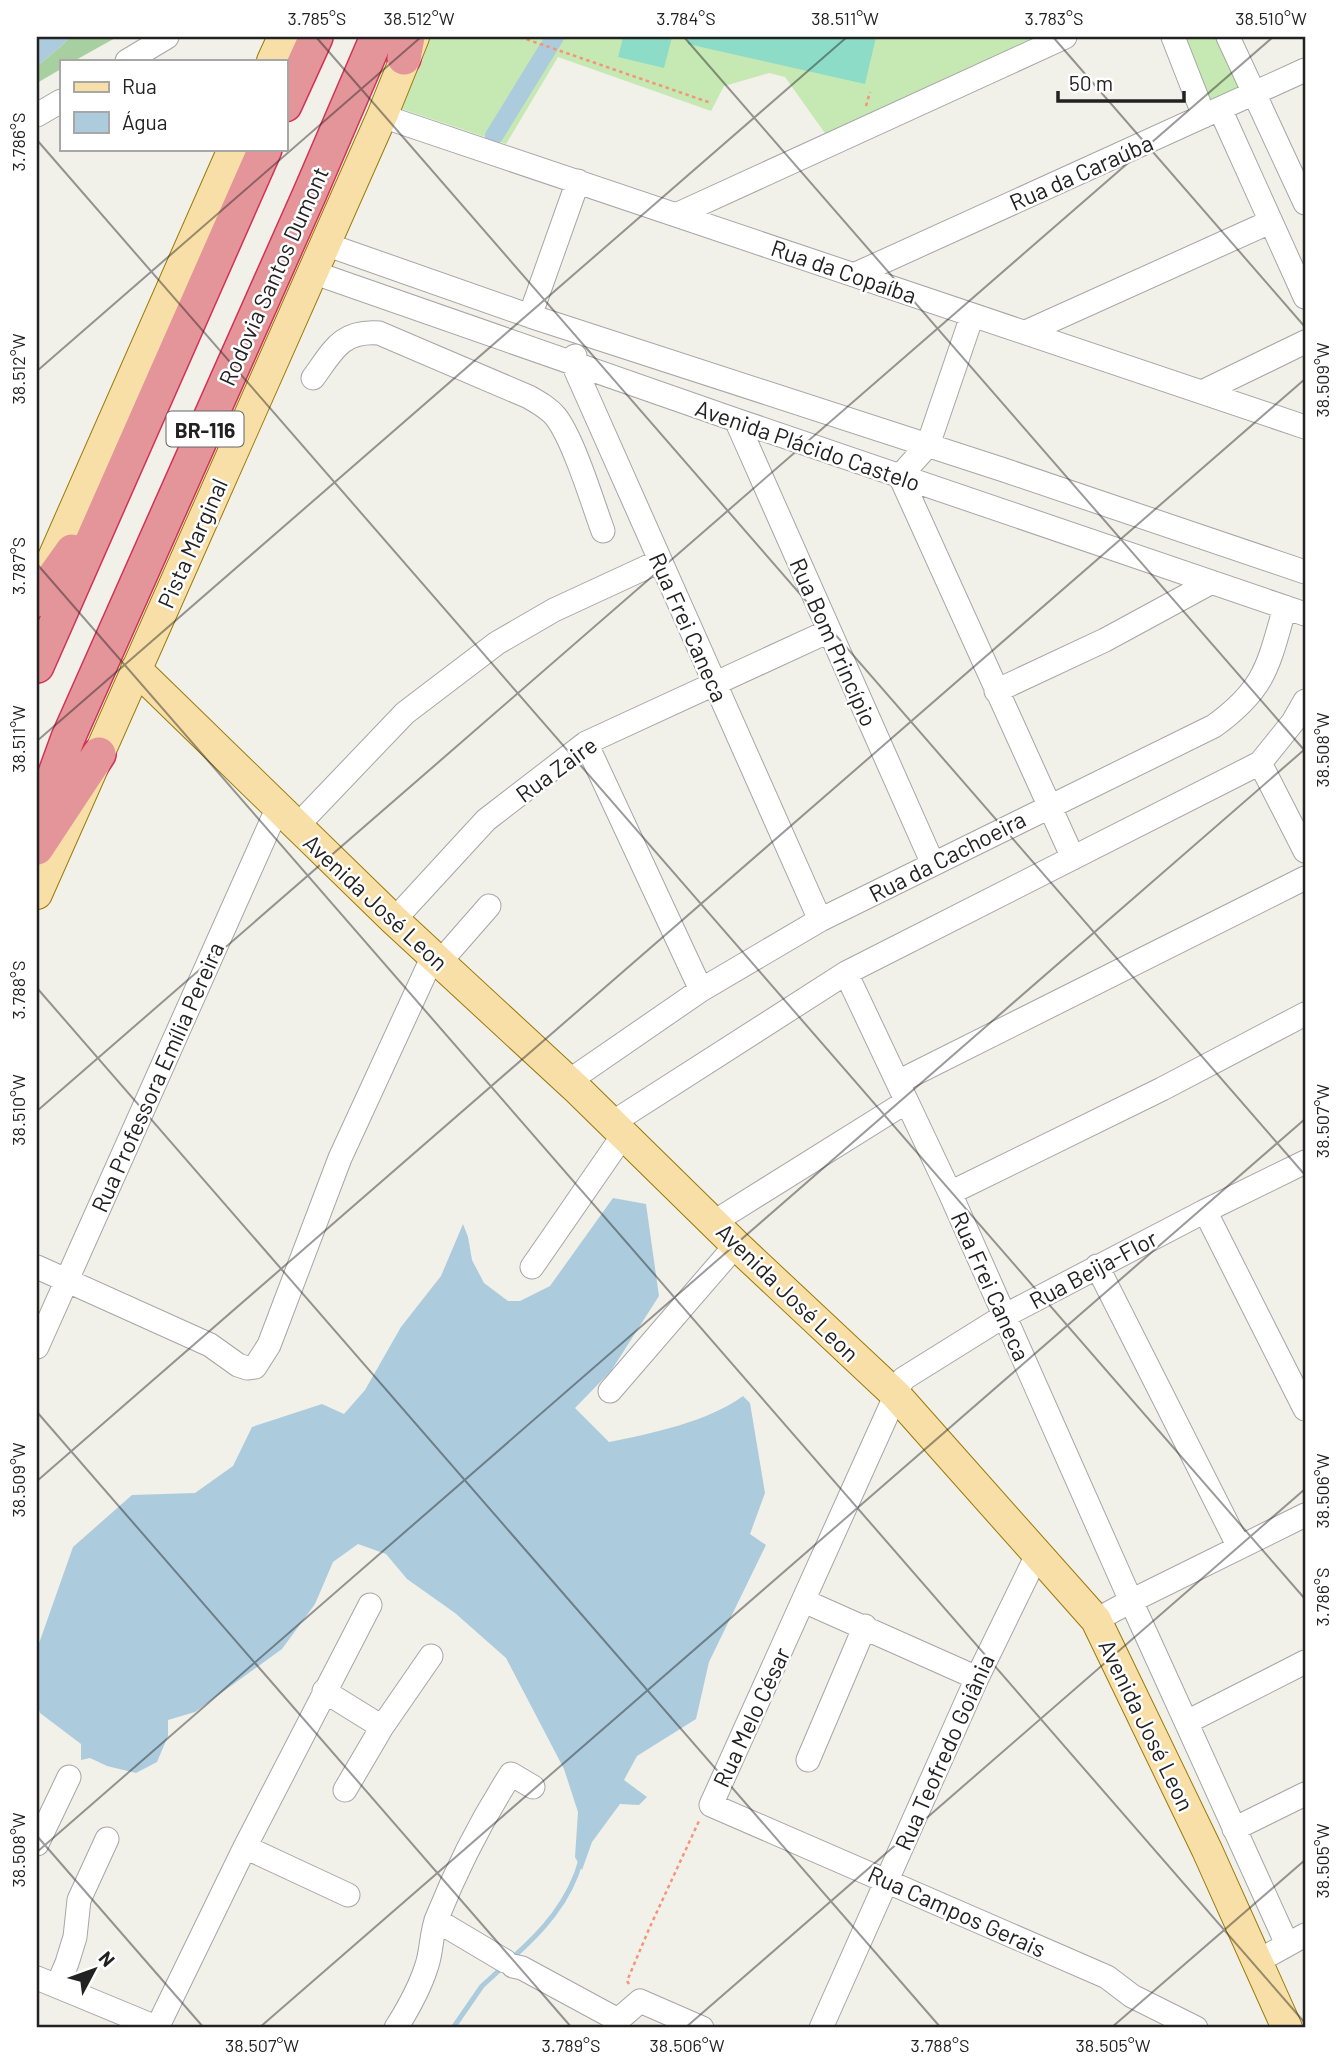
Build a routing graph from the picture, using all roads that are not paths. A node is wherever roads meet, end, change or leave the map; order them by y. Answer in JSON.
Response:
{"nodes":[{"id":1,"x":167,"y":37,"type":"edge"},
{"id":2,"x":283,"y":37,"type":"edge"},
{"id":3,"x":316,"y":37,"type":"edge"},
{"id":4,"x":377,"y":37,"type":"edge"},
{"id":5,"x":1065,"y":37,"type":"edge"},
{"id":6,"x":1174,"y":37,"type":"edge"},
{"id":7,"x":1228,"y":37,"type":"edge"},
{"id":8,"x":409,"y":44,"type":"edge"},
{"id":9,"x":129,"y":60,"type":"edge"},
{"id":10,"x":272,"y":60,"type":"edge"},
{"id":11,"x":1305,"y":70,"type":"edge"},
{"id":12,"x":1251,"y":94,"type":"junction"},
{"id":13,"x":287,"y":101,"type":"edge"},
{"id":14,"x":60,"y":102,"type":"edge"},
{"id":15,"x":1216,"y":111,"type":"junction"},
{"id":16,"x":37,"y":115,"type":"edge"},
{"id":17,"x":382,"y":116,"type":"junction"},
{"id":18,"x":233,"y":150,"type":"edge"},
{"id":19,"x":265,"y":150,"type":"edge"},
{"id":20,"x":578,"y":181,"type":"junction"},
{"id":21,"x":1305,"y":203,"type":"edge"},
{"id":22,"x":678,"y":214,"type":"junction"},
{"id":23,"x":1270,"y":222,"type":"junction"},
{"id":24,"x":325,"y":244,"type":"junction"},
{"id":25,"x":312,"y":272,"type":"junction"},
{"id":26,"x":856,"y":274,"type":"junction"},
{"id":27,"x":1305,"y":297,"type":"edge"},
{"id":28,"x":530,"y":316,"type":"junction"},
{"id":29,"x":972,"y":316,"type":"junction"},
{"id":30,"x":440,"y":318,"type":"junction"},
{"id":31,"x":583,"y":332,"type":"junction"},
{"id":32,"x":1026,"y":332,"type":"junction"},
{"id":33,"x":1305,"y":342,"type":"edge"},
{"id":34,"x":428,"y":355,"type":"junction"},
{"id":35,"x":573,"y":364,"type":"junction"},
{"id":36,"x":313,"y":378,"type":"dead end"},
{"id":37,"x":1202,"y":392,"type":"junction"},
{"id":38,"x":736,"y":420,"type":"junction"},
{"id":39,"x":1305,"y":427,"type":"edge"},
{"id":40,"x":928,"y":445,"type":"junction"},
{"id":41,"x":900,"y":476,"type":"junction"},
{"id":42,"x":109,"y":501,"type":"junction"},
{"id":43,"x":603,"y":531,"type":"dead end"},
{"id":44,"x":660,"y":561,"type":"junction"},
{"id":45,"x":1305,"y":572,"type":"edge"},
{"id":46,"x":1210,"y":583,"type":"junction"},
{"id":47,"x":37,"y":593,"type":"edge"},
{"id":48,"x":37,"y":600,"type":"edge"},
{"id":49,"x":1295,"y":611,"type":"edge"},
{"id":50,"x":829,"y":631,"type":"junction"},
{"id":51,"x":37,"y":666,"type":"edge"},
{"id":52,"x":136,"y":668,"type":"junction"},
{"id":53,"x":714,"y":683,"type":"junction"},
{"id":54,"x":996,"y":691,"type":"junction"},
{"id":55,"x":1305,"y":701,"type":"edge"},
{"id":56,"x":586,"y":743,"type":"junction"},
{"id":57,"x":99,"y":754,"type":"junction"},
{"id":58,"x":1260,"y":763,"type":"junction"},
{"id":59,"x":1052,"y":814,"type":"junction"},
{"id":60,"x":287,"y":817,"type":"junction"},
{"id":61,"x":37,"y":823,"type":"edge"},
{"id":62,"x":37,"y":848,"type":"edge"},
{"id":63,"x":1305,"y":851,"type":"edge"},
{"id":64,"x":1072,"y":854,"type":"junction"},
{"id":65,"x":933,"y":864,"type":"junction"},
{"id":66,"x":1305,"y":878,"type":"edge"},
{"id":67,"x":37,"y":894,"type":"edge"},
{"id":68,"x":489,"y":905,"type":"dead end"},
{"id":69,"x":394,"y":920,"type":"junction"},
{"id":70,"x":820,"y":920,"type":"junction"},
{"id":71,"x":436,"y":959,"type":"junction"},
{"id":72,"x":846,"y":973,"type":"junction"},
{"id":73,"x":701,"y":990,"type":"junction"},
{"id":74,"x":1305,"y":1014,"type":"edge"},
{"id":75,"x":574,"y":1086,"type":"junction"},
{"id":76,"x":902,"y":1092,"type":"junction"},
{"id":77,"x":613,"y":1123,"type":"junction"},
{"id":78,"x":1305,"y":1162,"type":"edge"},
{"id":79,"x":950,"y":1193,"type":"junction"},
{"id":80,"x":1205,"y":1211,"type":"junction"},
{"id":81,"x":714,"y":1222,"type":"junction"},
{"id":82,"x":736,"y":1245,"type":"junction"},
{"id":83,"x":37,"y":1266,"type":"edge"},
{"id":84,"x":1097,"y":1266,"type":"junction"},
{"id":85,"x":532,"y":1267,"type":"dead end"},
{"id":86,"x":67,"y":1280,"type":"junction"},
{"id":87,"x":1004,"y":1316,"type":"junction"},
{"id":88,"x":37,"y":1347,"type":"edge"},
{"id":89,"x":610,"y":1391,"type":"dead end"},
{"id":90,"x":896,"y":1395,"type":"junction"},
{"id":91,"x":1305,"y":1409,"type":"edge"},
{"id":92,"x":1305,"y":1515,"type":"edge"},
{"id":93,"x":1239,"y":1547,"type":"junction"},
{"id":94,"x":1037,"y":1555,"type":"junction"},
{"id":95,"x":804,"y":1601,"type":"junction"},
{"id":96,"x":1131,"y":1601,"type":"junction"},
{"id":97,"x":370,"y":1605,"type":"dead end"},
{"id":98,"x":1096,"y":1620,"type":"junction"},
{"id":99,"x":865,"y":1626,"type":"junction"},
{"id":100,"x":431,"y":1656,"type":"dead end"},
{"id":101,"x":1305,"y":1662,"type":"edge"},
{"id":102,"x":976,"y":1678,"type":"junction"},
{"id":103,"x":324,"y":1690,"type":"junction"},
{"id":104,"x":1186,"y":1722,"type":"junction"},
{"id":105,"x":382,"y":1727,"type":"junction"},
{"id":106,"x":808,"y":1760,"type":"dead end"},
{"id":107,"x":69,"y":1777,"type":"dead end"},
{"id":108,"x":533,"y":1787,"type":"dead end"},
{"id":109,"x":345,"y":1790,"type":"dead end"},
{"id":110,"x":1305,"y":1794,"type":"edge"},
{"id":111,"x":711,"y":1805,"type":"joint"},
{"id":112,"x":1234,"y":1829,"type":"junction"},
{"id":113,"x":107,"y":1839,"type":"dead end"},
{"id":114,"x":37,"y":1844,"type":"edge"},
{"id":115,"x":245,"y":1847,"type":"junction"},
{"id":116,"x":887,"y":1880,"type":"junction"},
{"id":117,"x":348,"y":1895,"type":"dead end"},
{"id":118,"x":436,"y":1920,"type":"junction"},
{"id":119,"x":1296,"y":1940,"type":"edge"},
{"id":120,"x":1258,"y":1961,"type":"junction"},
{"id":121,"x":47,"y":1982,"type":"edge"},
{"id":122,"x":616,"y":2024,"type":"edge"},
{"id":123,"x":1285,"y":2027,"type":"edge"},
{"id":124,"x":157,"y":2028,"type":"edge"},
{"id":125,"x":396,"y":2028,"type":"edge"},
{"id":126,"x":702,"y":2028,"type":"edge"},
{"id":127,"x":821,"y":2028,"type":"edge"},
{"id":128,"x":1196,"y":2028,"type":"edge"}],
"edges":[{"from":1,"to":9,"type":"street"},
{"from":2,"to":10,"type":"main road"},
{"from":3,"to":13,"type":"highway"},
{"from":4,"to":61,"type":"highway","name":"Rodovia Santos Dumont","number":"BR-116"},
{"from":5,"to":22,"type":"street"},
{"from":6,"to":15,"type":"street"},
{"from":7,"to":12,"type":"street"},
{"from":8,"to":17,"type":"main road","name":"Pista Marginal","number":"BR-116"},
{"from":11,"to":12,"type":"street","name":"Rua da Caraúba"},
{"from":12,"to":15,"type":"street","name":"Rua da Caraúba"},
{"from":12,"to":21,"type":"street"},
{"from":14,"to":16,"type":"street"},
{"from":15,"to":23,"type":"street"},
{"from":15,"to":26,"type":"street","name":"Rua da Caraúba"},
{"from":17,"to":20,"type":"street","name":"Rua da Copaíba"},
{"from":17,"to":24,"type":"main road","name":"Pista Marginal","number":"BR-116"},
{"from":18,"to":47,"type":"main road"},
{"from":19,"to":42,"type":"highway","number":"BR-116"},
{"from":20,"to":22,"type":"street","name":"Rua da Copaíba"},
{"from":20,"to":28,"type":"street"},
{"from":22,"to":26,"type":"street","name":"Rua da Copaíba"},
{"from":23,"to":27,"type":"street"},
{"from":23,"to":32,"type":"street"},
{"from":24,"to":25,"type":"main road","name":"Pista Marginal","number":"BR-116"},
{"from":24,"to":28,"type":"street","name":"Avenida Plácido Castelo"},
{"from":25,"to":30,"type":"street","name":"Avenida Plácido Castelo"},
{"from":25,"to":52,"type":"main road","name":"Pista Marginal","number":"BR-116"},
{"from":26,"to":29,"type":"street","name":"Rua da Copaíba"},
{"from":28,"to":31,"type":"street","name":"Avenida Plácido Castelo"},
{"from":29,"to":32,"type":"street","name":"Rua da Copaíba"},
{"from":29,"to":40,"type":"street"},
{"from":30,"to":34,"type":"street"},
{"from":30,"to":35,"type":"street","name":"Avenida Plácido Castelo"},
{"from":31,"to":35,"type":"street"},
{"from":31,"to":40,"type":"street","name":"Avenida Plácido Castelo"},
{"from":32,"to":37,"type":"street","name":"Rua da Copaíba"},
{"from":33,"to":37,"type":"street"},
{"from":34,"to":36,"type":"street"},
{"from":34,"to":43,"type":"street"},
{"from":35,"to":38,"type":"street","name":"Avenida Plácido Castelo"},
{"from":35,"to":44,"type":"street","name":"Rua Frei Caneca"},
{"from":37,"to":39,"type":"street","name":"Rua da Copaíba"},
{"from":38,"to":41,"type":"street","name":"Avenida Plácido Castelo"},
{"from":38,"to":50,"type":"street","name":"Rua Bom Princípio"},
{"from":40,"to":41,"type":"street"},
{"from":40,"to":45,"type":"street","name":"Avenida Plácido Castelo"},
{"from":41,"to":46,"type":"street","name":"Avenida Plácido Castelo"},
{"from":41,"to":54,"type":"street"},
{"from":42,"to":48,"type":"highway"},
{"from":42,"to":51,"type":"highway","number":"BR-116"},
{"from":44,"to":53,"type":"street","name":"Rua Frei Caneca"},
{"from":44,"to":60,"type":"street","name":"Rua Professora Emília Pereira"},
{"from":46,"to":49,"type":"street","name":"Avenida Plácido Castelo"},
{"from":46,"to":54,"type":"street"},
{"from":49,"to":59,"type":"street","name":"Rua da Cachoeira"},
{"from":50,"to":53,"type":"street","name":"Rua Zaire"},
{"from":50,"to":65,"type":"street","name":"Rua Bom Princípio"},
{"from":52,"to":57,"type":"main road","name":"Pista Marginal","number":"BR-116"},
{"from":52,"to":60,"type":"main road","name":"Avenida José Leon"},
{"from":53,"to":56,"type":"street","name":"Rua Zaire"},
{"from":53,"to":70,"type":"street","name":"Rua Frei Caneca"},
{"from":54,"to":59,"type":"street"},
{"from":55,"to":58,"type":"street"},
{"from":56,"to":69,"type":"street","name":"Rua Zaire"},
{"from":56,"to":73,"type":"street"},
{"from":57,"to":62,"type":"highway"},
{"from":57,"to":67,"type":"main road","name":"Pista Marginal","number":"BR-116"},
{"from":58,"to":63,"type":"street"},
{"from":58,"to":64,"type":"street"},
{"from":59,"to":64,"type":"street"},
{"from":59,"to":65,"type":"street","name":"Rua da Cachoeira"},
{"from":60,"to":69,"type":"main road","name":"Avenida José Leon"},
{"from":60,"to":86,"type":"street","name":"Rua Professora Emília Pereira"},
{"from":64,"to":72,"type":"street"},
{"from":65,"to":70,"type":"street","name":"Rua da Cachoeira"},
{"from":66,"to":76,"type":"street"},
{"from":68,"to":71,"type":"street"},
{"from":69,"to":71,"type":"main road","name":"Avenida José Leon"},
{"from":70,"to":73,"type":"street","name":"Rua da Cachoeira"},
{"from":71,"to":75,"type":"main road","name":"Avenida José Leon"},
{"from":71,"to":86,"type":"street"},
{"from":72,"to":76,"type":"street","name":"Rua Frei Caneca"},
{"from":72,"to":77,"type":"street"},
{"from":73,"to":75,"type":"street","name":"Rua da Cachoeira"},
{"from":74,"to":79,"type":"street"},
{"from":75,"to":77,"type":"main road","name":"Avenida José Leon"},
{"from":76,"to":79,"type":"street","name":"Rua Frei Caneca"},
{"from":76,"to":81,"type":"street"},
{"from":77,"to":81,"type":"main road","name":"Avenida José Leon"},
{"from":77,"to":85,"type":"street"},
{"from":78,"to":80,"type":"street","name":"Rua Beija-Flor"},
{"from":79,"to":87,"type":"street","name":"Rua Frei Caneca"},
{"from":80,"to":84,"type":"street","name":"Rua Beija-Flor"},
{"from":80,"to":91,"type":"street"},
{"from":81,"to":82,"type":"main road","name":"Avenida José Leon"},
{"from":82,"to":89,"type":"street"},
{"from":82,"to":90,"type":"main road","name":"Avenida José Leon"},
{"from":83,"to":86,"type":"street"},
{"from":84,"to":87,"type":"street","name":"Rua Beija-Flor"},
{"from":84,"to":93,"type":"street"},
{"from":86,"to":88,"type":"street","name":"Rua Professora Emília Pereira"},
{"from":87,"to":90,"type":"street","name":"Rua Beija-Flor"},
{"from":87,"to":96,"type":"street","name":"Rua Frei Caneca"},
{"from":90,"to":94,"type":"main road","name":"Avenida José Leon"},
{"from":90,"to":95,"type":"street","name":"Rua Melo César"},
{"from":92,"to":93,"type":"street"},
{"from":93,"to":96,"type":"street"},
{"from":94,"to":98,"type":"main road","name":"Avenida José Leon"},
{"from":94,"to":102,"type":"street","name":"Rua Teofredo Goiânia"},
{"from":95,"to":99,"type":"street"},
{"from":95,"to":111,"type":"street","name":"Rua Melo César"},
{"from":96,"to":98,"type":"street"},
{"from":96,"to":104,"type":"street","name":"Rua Frei Caneca"},
{"from":97,"to":103,"type":"street"},
{"from":98,"to":120,"type":"main road","name":"Avenida José Leon"},
{"from":99,"to":102,"type":"street"},
{"from":99,"to":106,"type":"street"},
{"from":100,"to":105,"type":"street"},
{"from":101,"to":104,"type":"street"},
{"from":102,"to":116,"type":"street","name":"Rua Teofredo Goiânia"},
{"from":103,"to":105,"type":"street"},
{"from":103,"to":115,"type":"street"},
{"from":104,"to":112,"type":"street","name":"Rua Frei Caneca"},
{"from":105,"to":109,"type":"street"},
{"from":107,"to":114,"type":"street"},
{"from":108,"to":118,"type":"street"},
{"from":110,"to":112,"type":"street"},
{"from":111,"to":116,"type":"street","name":"Rua Campos Gerais"},
{"from":112,"to":119,"type":"street","name":"Rua Frei Caneca"},
{"from":113,"to":121,"type":"street"},
{"from":115,"to":117,"type":"street"},
{"from":115,"to":124,"type":"street"},
{"from":116,"to":127,"type":"street","name":"Rua Teofredo Goiânia"},
{"from":116,"to":128,"type":"street","name":"Rua Campos Gerais"},
{"from":118,"to":122,"type":"street"},
{"from":118,"to":125,"type":"street"},
{"from":119,"to":120,"type":"street"},
{"from":120,"to":123,"type":"main road","name":"Avenida José Leon"},
{"from":121,"to":124,"type":"street"},
{"from":122,"to":126,"type":"street"}]}
